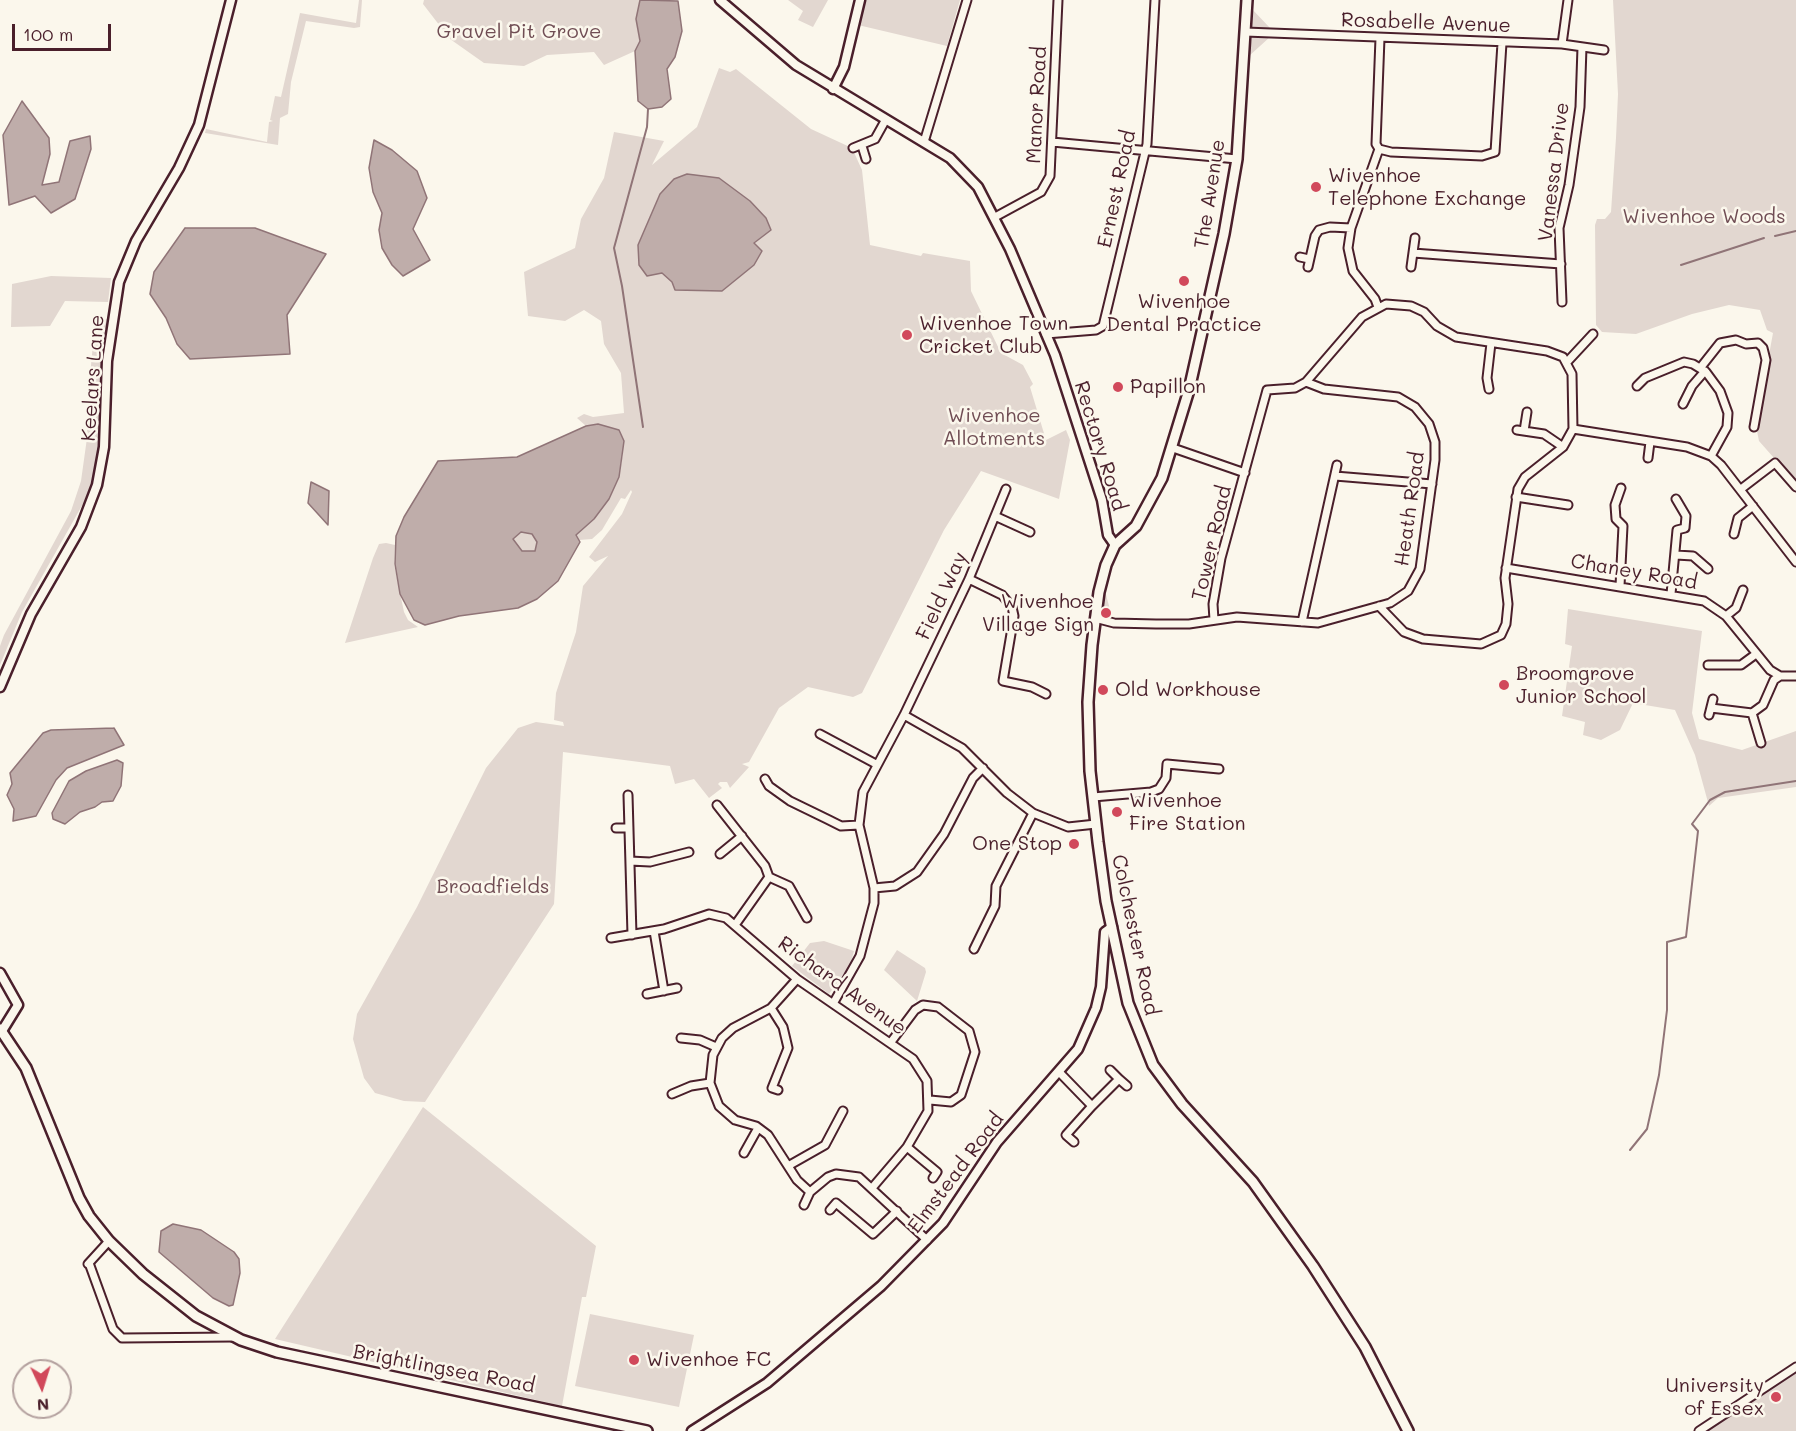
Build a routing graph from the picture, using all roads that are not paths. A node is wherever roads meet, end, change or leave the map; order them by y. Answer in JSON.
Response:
{"nodes":[{"id":1,"x":231,"y":0,"type":"edge"},
{"id":2,"x":720,"y":0,"type":"edge"},
{"id":3,"x":860,"y":0,"type":"edge"},
{"id":4,"x":967,"y":0,"type":"edge"},
{"id":5,"x":1058,"y":0,"type":"edge"},
{"id":6,"x":1155,"y":0,"type":"edge"},
{"id":7,"x":1247,"y":0,"type":"edge"},
{"id":8,"x":1568,"y":0,"type":"edge"},
{"id":9,"x":1245,"y":32,"type":"junction"},
{"id":10,"x":1380,"y":38,"type":"junction"},
{"id":11,"x":1502,"y":43,"type":"junction"},
{"id":12,"x":1562,"y":44,"type":"junction"},
{"id":13,"x":1582,"y":46,"type":"junction"},
{"id":14,"x":1604,"y":50,"type":"dead end"},
{"id":15,"x":833,"y":89,"type":"junction"},
{"id":16,"x":885,"y":121,"type":"junction"},
{"id":17,"x":924,"y":142,"type":"junction"},
{"id":18,"x":1052,"y":142,"type":"junction"},
{"id":19,"x":862,"y":146,"type":"junction"},
{"id":20,"x":853,"y":148,"type":"dead end"},
{"id":21,"x":1379,"y":148,"type":"junction"},
{"id":22,"x":1146,"y":151,"type":"junction"},
{"id":23,"x":866,"y":159,"type":"dead end"},
{"id":24,"x":1237,"y":159,"type":"junction"},
{"id":25,"x":995,"y":217,"type":"junction"},
{"id":26,"x":1351,"y":228,"type":"junction"},
{"id":27,"x":1414,"y":238,"type":"dead end"},
{"id":28,"x":1413,"y":253,"type":"junction"},
{"id":29,"x":1300,"y":257,"type":"dead end"},
{"id":30,"x":1309,"y":259,"type":"junction"},
{"id":31,"x":1560,"y":264,"type":"junction"},
{"id":32,"x":1308,"y":267,"type":"dead end"},
{"id":33,"x":1411,"y":267,"type":"dead end"},
{"id":34,"x":1562,"y":302,"type":"dead end"},
{"id":35,"x":1378,"y":307,"type":"junction"},
{"id":36,"x":1046,"y":334,"type":"junction"},
{"id":37,"x":1593,"y":334,"type":"dead end"},
{"id":38,"x":1491,"y":343,"type":"junction"},
{"id":39,"x":1567,"y":362,"type":"junction"},
{"id":40,"x":1703,"y":369,"type":"junction"},
{"id":41,"x":1306,"y":382,"type":"junction"},
{"id":42,"x":1637,"y":386,"type":"dead end"},
{"id":43,"x":1489,"y":389,"type":"dead end"},
{"id":44,"x":1683,"y":404,"type":"dead end"},
{"id":45,"x":1527,"y":412,"type":"dead end"},
{"id":46,"x":1754,"y":427,"type":"dead end"},
{"id":47,"x":1573,"y":429,"type":"junction"},
{"id":48,"x":1650,"y":441,"type":"junction"},
{"id":49,"x":1563,"y":447,"type":"junction"},
{"id":50,"x":1173,"y":448,"type":"junction"},
{"id":51,"x":1711,"y":456,"type":"junction"},
{"id":52,"x":1648,"y":458,"type":"dead end"},
{"id":53,"x":1337,"y":465,"type":"dead end"},
{"id":54,"x":1245,"y":473,"type":"junction"},
{"id":55,"x":1335,"y":476,"type":"junction"},
{"id":56,"x":1432,"y":484,"type":"junction"},
{"id":57,"x":1796,"y":487,"type":"edge"},
{"id":58,"x":1621,"y":488,"type":"dead end"},
{"id":59,"x":1006,"y":489,"type":"dead end"},
{"id":60,"x":1741,"y":489,"type":"junction"},
{"id":61,"x":1516,"y":496,"type":"junction"},
{"id":62,"x":1676,"y":499,"type":"dead end"},
{"id":63,"x":1568,"y":505,"type":"dead end"},
{"id":64,"x":1753,"y":506,"type":"junction"},
{"id":65,"x":997,"y":517,"type":"junction"},
{"id":66,"x":1030,"y":532,"type":"dead end"},
{"id":67,"x":1734,"y":534,"type":"dead end"},
{"id":68,"x":1115,"y":545,"type":"junction"},
{"id":69,"x":1676,"y":555,"type":"junction"},
{"id":70,"x":1796,"y":562,"type":"edge"},
{"id":71,"x":1506,"y":568,"type":"junction"},
{"id":72,"x":1708,"y":569,"type":"dead end"},
{"id":73,"x":969,"y":579,"type":"junction"},
{"id":74,"x":1620,"y":586,"type":"junction"},
{"id":75,"x":1743,"y":590,"type":"dead end"},
{"id":76,"x":1671,"y":594,"type":"junction"},
{"id":77,"x":1378,"y":606,"type":"junction"},
{"id":78,"x":1726,"y":616,"type":"junction"},
{"id":79,"x":1095,"y":618,"type":"junction"},
{"id":80,"x":1214,"y":620,"type":"junction"},
{"id":81,"x":1302,"y":622,"type":"junction"},
{"id":82,"x":1756,"y":654,"type":"junction"},
{"id":83,"x":1708,"y":666,"type":"dead end"},
{"id":84,"x":1780,"y":676,"type":"junction"},
{"id":85,"x":1796,"y":676,"type":"edge"},
{"id":86,"x":0,"y":687,"type":"edge"},
{"id":87,"x":1046,"y":694,"type":"dead end"},
{"id":88,"x":1713,"y":699,"type":"dead end"},
{"id":89,"x":1752,"y":714,"type":"junction"},
{"id":90,"x":904,"y":715,"type":"junction"},
{"id":91,"x":820,"y":734,"type":"dead end"},
{"id":92,"x":1761,"y":743,"type":"dead end"},
{"id":93,"x":876,"y":764,"type":"junction"},
{"id":94,"x":982,"y":768,"type":"junction"},
{"id":95,"x":1219,"y":769,"type":"dead end"},
{"id":96,"x":765,"y":779,"type":"dead end"},
{"id":97,"x":628,"y":795,"type":"dead end"},
{"id":98,"x":1093,"y":797,"type":"junction"},
{"id":99,"x":717,"y":805,"type":"dead end"},
{"id":100,"x":1033,"y":813,"type":"junction"},
{"id":101,"x":1096,"y":824,"type":"junction"},
{"id":102,"x":859,"y":825,"type":"junction"},
{"id":103,"x":616,"y":828,"type":"dead end"},
{"id":104,"x":629,"y":828,"type":"junction"},
{"id":105,"x":742,"y":836,"type":"junction"},
{"id":106,"x":689,"y":852,"type":"dead end"},
{"id":107,"x":720,"y":854,"type":"dead end"},
{"id":108,"x":676,"y":855,"type":"junction"},
{"id":109,"x":630,"y":861,"type":"junction"},
{"id":110,"x":679,"y":865,"type":"dead end"},
{"id":111,"x":769,"y":877,"type":"junction"},
{"id":112,"x":874,"y":888,"type":"junction"},
{"id":113,"x":807,"y":918,"type":"dead end"},
{"id":114,"x":735,"y":925,"type":"junction"},
{"id":115,"x":1112,"y":927,"type":"junction"},
{"id":116,"x":654,"y":931,"type":"junction"},
{"id":117,"x":632,"y":935,"type":"junction"},
{"id":118,"x":610,"y":939,"type":"dead end"},
{"id":119,"x":969,"y":939,"type":"dead end"},
{"id":120,"x":0,"y":973,"type":"edge"},
{"id":121,"x":797,"y":979,"type":"junction"},
{"id":122,"x":677,"y":988,"type":"dead end"},
{"id":123,"x":664,"y":991,"type":"junction"},
{"id":124,"x":647,"y":994,"type":"dead end"},
{"id":125,"x":834,"y":1002,"type":"junction"},
{"id":126,"x":771,"y":1008,"type":"junction"},
{"id":127,"x":1,"y":1030,"type":"edge"},
{"id":128,"x":681,"y":1038,"type":"dead end"},
{"id":129,"x":891,"y":1042,"type":"junction"},
{"id":130,"x":716,"y":1047,"type":"junction"},
{"id":131,"x":1110,"y":1070,"type":"dead end"},
{"id":132,"x":1060,"y":1073,"type":"junction"},
{"id":133,"x":1119,"y":1079,"type":"junction"},
{"id":134,"x":710,"y":1083,"type":"junction"},
{"id":135,"x":1127,"y":1086,"type":"dead end"},
{"id":136,"x":778,"y":1090,"type":"dead end"},
{"id":137,"x":672,"y":1094,"type":"dead end"},
{"id":138,"x":930,"y":1100,"type":"junction"},
{"id":139,"x":1092,"y":1106,"type":"junction"},
{"id":140,"x":843,"y":1112,"type":"dead end"},
{"id":141,"x":758,"y":1128,"type":"junction"},
{"id":142,"x":1074,"y":1142,"type":"dead end"},
{"id":143,"x":907,"y":1147,"type":"junction"},
{"id":144,"x":744,"y":1153,"type":"dead end"},
{"id":145,"x":788,"y":1166,"type":"junction"},
{"id":146,"x":933,"y":1178,"type":"dead end"},
{"id":147,"x":872,"y":1188,"type":"junction"},
{"id":148,"x":810,"y":1192,"type":"junction"},
{"id":149,"x":804,"y":1205,"type":"dead end"},
{"id":150,"x":830,"y":1210,"type":"dead end"},
{"id":151,"x":897,"y":1211,"type":"junction"},
{"id":152,"x":927,"y":1240,"type":"junction"},
{"id":153,"x":109,"y":1241,"type":"junction"},
{"id":154,"x":234,"y":1337,"type":"junction"},
{"id":155,"x":1796,"y":1367,"type":"edge"},
{"id":156,"x":647,"y":1431,"type":"edge"},
{"id":157,"x":692,"y":1431,"type":"edge"},
{"id":158,"x":1408,"y":1431,"type":"edge"},
{"id":159,"x":1699,"y":1431,"type":"edge"}],
"edges":[{"from":1,"to":86,"type":"street","name":"Keelars Lane"},
{"from":2,"to":15,"type":"street","name":"Rectory Road"},
{"from":3,"to":15,"type":"street"},
{"from":4,"to":17,"type":"street"},
{"from":5,"to":18,"type":"street","name":"Manor Road"},
{"from":6,"to":22,"type":"street","name":"Ernest Road"},
{"from":7,"to":9,"type":"main road","name":"The Avenue"},
{"from":8,"to":12,"type":"street"},
{"from":9,"to":10,"type":"street","name":"Rosabelle Avenue"},
{"from":9,"to":24,"type":"main road","name":"The Avenue"},
{"from":10,"to":11,"type":"street","name":"Rosabelle Avenue"},
{"from":10,"to":21,"type":"street"},
{"from":11,"to":12,"type":"street","name":"Rosabelle Avenue"},
{"from":11,"to":21,"type":"street"},
{"from":12,"to":13,"type":"street","name":"Rosabelle Avenue"},
{"from":13,"to":14,"type":"street","name":"Rosabelle Avenue"},
{"from":13,"to":31,"type":"street","name":"Vanessa Drive"},
{"from":15,"to":16,"type":"street","name":"Rectory Road"},
{"from":16,"to":17,"type":"street","name":"Rectory Road"},
{"from":16,"to":19,"type":"street"},
{"from":17,"to":25,"type":"street","name":"Rectory Road"},
{"from":18,"to":22,"type":"street"},
{"from":18,"to":25,"type":"street","name":"Manor Road"},
{"from":19,"to":20,"type":"street"},
{"from":19,"to":23,"type":"street"},
{"from":21,"to":26,"type":"street"},
{"from":22,"to":24,"type":"street"},
{"from":22,"to":36,"type":"street","name":"Ernest Road"},
{"from":24,"to":50,"type":"main road","name":"The Avenue"},
{"from":25,"to":36,"type":"street","name":"Rectory Road"},
{"from":26,"to":30,"type":"street"},
{"from":26,"to":35,"type":"street"},
{"from":27,"to":28,"type":"street"},
{"from":28,"to":31,"type":"street"},
{"from":28,"to":33,"type":"street"},
{"from":29,"to":30,"type":"street"},
{"from":30,"to":32,"type":"street"},
{"from":31,"to":34,"type":"street","name":"Vanessa Drive"},
{"from":35,"to":38,"type":"street"},
{"from":35,"to":41,"type":"street"},
{"from":36,"to":68,"type":"street","name":"Rectory Road"},
{"from":37,"to":39,"type":"street"},
{"from":38,"to":39,"type":"street"},
{"from":38,"to":43,"type":"street"},
{"from":39,"to":47,"type":"street"},
{"from":40,"to":42,"type":"street"},
{"from":40,"to":44,"type":"street"},
{"from":40,"to":46,"type":"street"},
{"from":40,"to":51,"type":"street"},
{"from":41,"to":54,"type":"street","name":"Tower Road"},
{"from":41,"to":56,"type":"street","name":"Heath Road"},
{"from":45,"to":49,"type":"street"},
{"from":47,"to":48,"type":"street"},
{"from":47,"to":49,"type":"street"},
{"from":48,"to":51,"type":"street"},
{"from":48,"to":52,"type":"street"},
{"from":49,"to":61,"type":"street"},
{"from":50,"to":54,"type":"street","name":"Tower Road"},
{"from":50,"to":68,"type":"main road","name":"The Avenue"},
{"from":51,"to":60,"type":"street"},
{"from":53,"to":55,"type":"street"},
{"from":54,"to":80,"type":"street","name":"Tower Road"},
{"from":55,"to":56,"type":"street"},
{"from":55,"to":81,"type":"street"},
{"from":56,"to":77,"type":"street","name":"Heath Road"},
{"from":57,"to":60,"type":"street"},
{"from":58,"to":74,"type":"street"},
{"from":59,"to":65,"type":"street","name":"Field Way"},
{"from":60,"to":64,"type":"street"},
{"from":61,"to":63,"type":"street"},
{"from":61,"to":71,"type":"street"},
{"from":62,"to":69,"type":"street"},
{"from":64,"to":67,"type":"street"},
{"from":64,"to":70,"type":"street"},
{"from":65,"to":66,"type":"street"},
{"from":65,"to":73,"type":"street","name":"Field Way"},
{"from":68,"to":79,"type":"main road","name":"Colchester Road"},
{"from":69,"to":72,"type":"street"},
{"from":69,"to":76,"type":"street"},
{"from":71,"to":74,"type":"street","name":"Chaney Road"},
{"from":71,"to":77,"type":"street"},
{"from":73,"to":87,"type":"street"},
{"from":73,"to":90,"type":"street","name":"Field Way"},
{"from":74,"to":76,"type":"street","name":"Chaney Road"},
{"from":75,"to":78,"type":"street"},
{"from":76,"to":78,"type":"street","name":"Chaney Road"},
{"from":77,"to":81,"type":"street","name":"Heath Road"},
{"from":78,"to":82,"type":"street","name":"Chaney Road"},
{"from":79,"to":80,"type":"street","name":"Heath Road"},
{"from":79,"to":98,"type":"main road","name":"Colchester Road"},
{"from":80,"to":81,"type":"street","name":"Heath Road"},
{"from":82,"to":83,"type":"street"},
{"from":82,"to":84,"type":"street","name":"Chaney Road"},
{"from":84,"to":85,"type":"street"},
{"from":84,"to":89,"type":"street"},
{"from":88,"to":89,"type":"street"},
{"from":89,"to":92,"type":"street"},
{"from":90,"to":93,"type":"street","name":"Field Way"},
{"from":90,"to":94,"type":"street"},
{"from":91,"to":93,"type":"street"},
{"from":93,"to":102,"type":"street","name":"Field Way"},
{"from":94,"to":100,"type":"street"},
{"from":94,"to":112,"type":"street"},
{"from":95,"to":98,"type":"street"},
{"from":96,"to":102,"type":"street"},
{"from":97,"to":104,"type":"street"},
{"from":98,"to":101,"type":"main road","name":"Colchester Road"},
{"from":99,"to":105,"type":"street"},
{"from":100,"to":101,"type":"street"},
{"from":100,"to":119,"type":"street"},
{"from":101,"to":115,"type":"main road","name":"Colchester Road"},
{"from":102,"to":112,"type":"street"},
{"from":103,"to":104,"type":"street"},
{"from":104,"to":109,"type":"street"},
{"from":105,"to":107,"type":"street"},
{"from":105,"to":111,"type":"street"},
{"from":106,"to":108,"type":"street"},
{"from":108,"to":109,"type":"street"},
{"from":108,"to":110,"type":"street"},
{"from":109,"to":117,"type":"street"},
{"from":111,"to":113,"type":"street"},
{"from":111,"to":114,"type":"street"},
{"from":112,"to":125,"type":"street"},
{"from":114,"to":116,"type":"street","name":"Richard Avenue"},
{"from":114,"to":121,"type":"street","name":"Richard Avenue"},
{"from":115,"to":132,"type":"street","name":"Elmstead Road"},
{"from":115,"to":158,"type":"main road","name":"Colchester Road"},
{"from":116,"to":117,"type":"street","name":"Richard Avenue"},
{"from":116,"to":123,"type":"street"},
{"from":117,"to":118,"type":"street","name":"Richard Avenue"},
{"from":120,"to":127,"type":"street"},
{"from":121,"to":125,"type":"street","name":"Richard Avenue"},
{"from":121,"to":126,"type":"street"},
{"from":122,"to":123,"type":"street"},
{"from":123,"to":124,"type":"street"},
{"from":125,"to":129,"type":"street","name":"Richard Avenue"},
{"from":126,"to":130,"type":"street"},
{"from":126,"to":136,"type":"street"},
{"from":127,"to":153,"type":"main road"},
{"from":128,"to":130,"type":"street"},
{"from":129,"to":138,"type":"street","name":"Richard Avenue"},
{"from":129,"to":138,"type":"street"},
{"from":130,"to":134,"type":"street"},
{"from":131,"to":133,"type":"street"},
{"from":132,"to":139,"type":"street"},
{"from":132,"to":152,"type":"street","name":"Elmstead Road"},
{"from":133,"to":135,"type":"street"},
{"from":133,"to":139,"type":"street"},
{"from":134,"to":137,"type":"street"},
{"from":134,"to":141,"type":"street"},
{"from":138,"to":143,"type":"street"},
{"from":139,"to":142,"type":"street"},
{"from":140,"to":145,"type":"street"},
{"from":141,"to":144,"type":"street"},
{"from":141,"to":145,"type":"street"},
{"from":143,"to":146,"type":"street"},
{"from":143,"to":147,"type":"street"},
{"from":145,"to":148,"type":"street"},
{"from":147,"to":148,"type":"street"},
{"from":147,"to":151,"type":"street"},
{"from":148,"to":149,"type":"street"},
{"from":150,"to":151,"type":"street"},
{"from":151,"to":152,"type":"street"},
{"from":152,"to":157,"type":"street","name":"Elmstead Road"},
{"from":153,"to":154,"type":"main road","name":"Brightlingsea Road"},
{"from":153,"to":154,"type":"street"},
{"from":154,"to":156,"type":"main road","name":"Brightlingsea Road"},
{"from":155,"to":159,"type":"street"}]}
